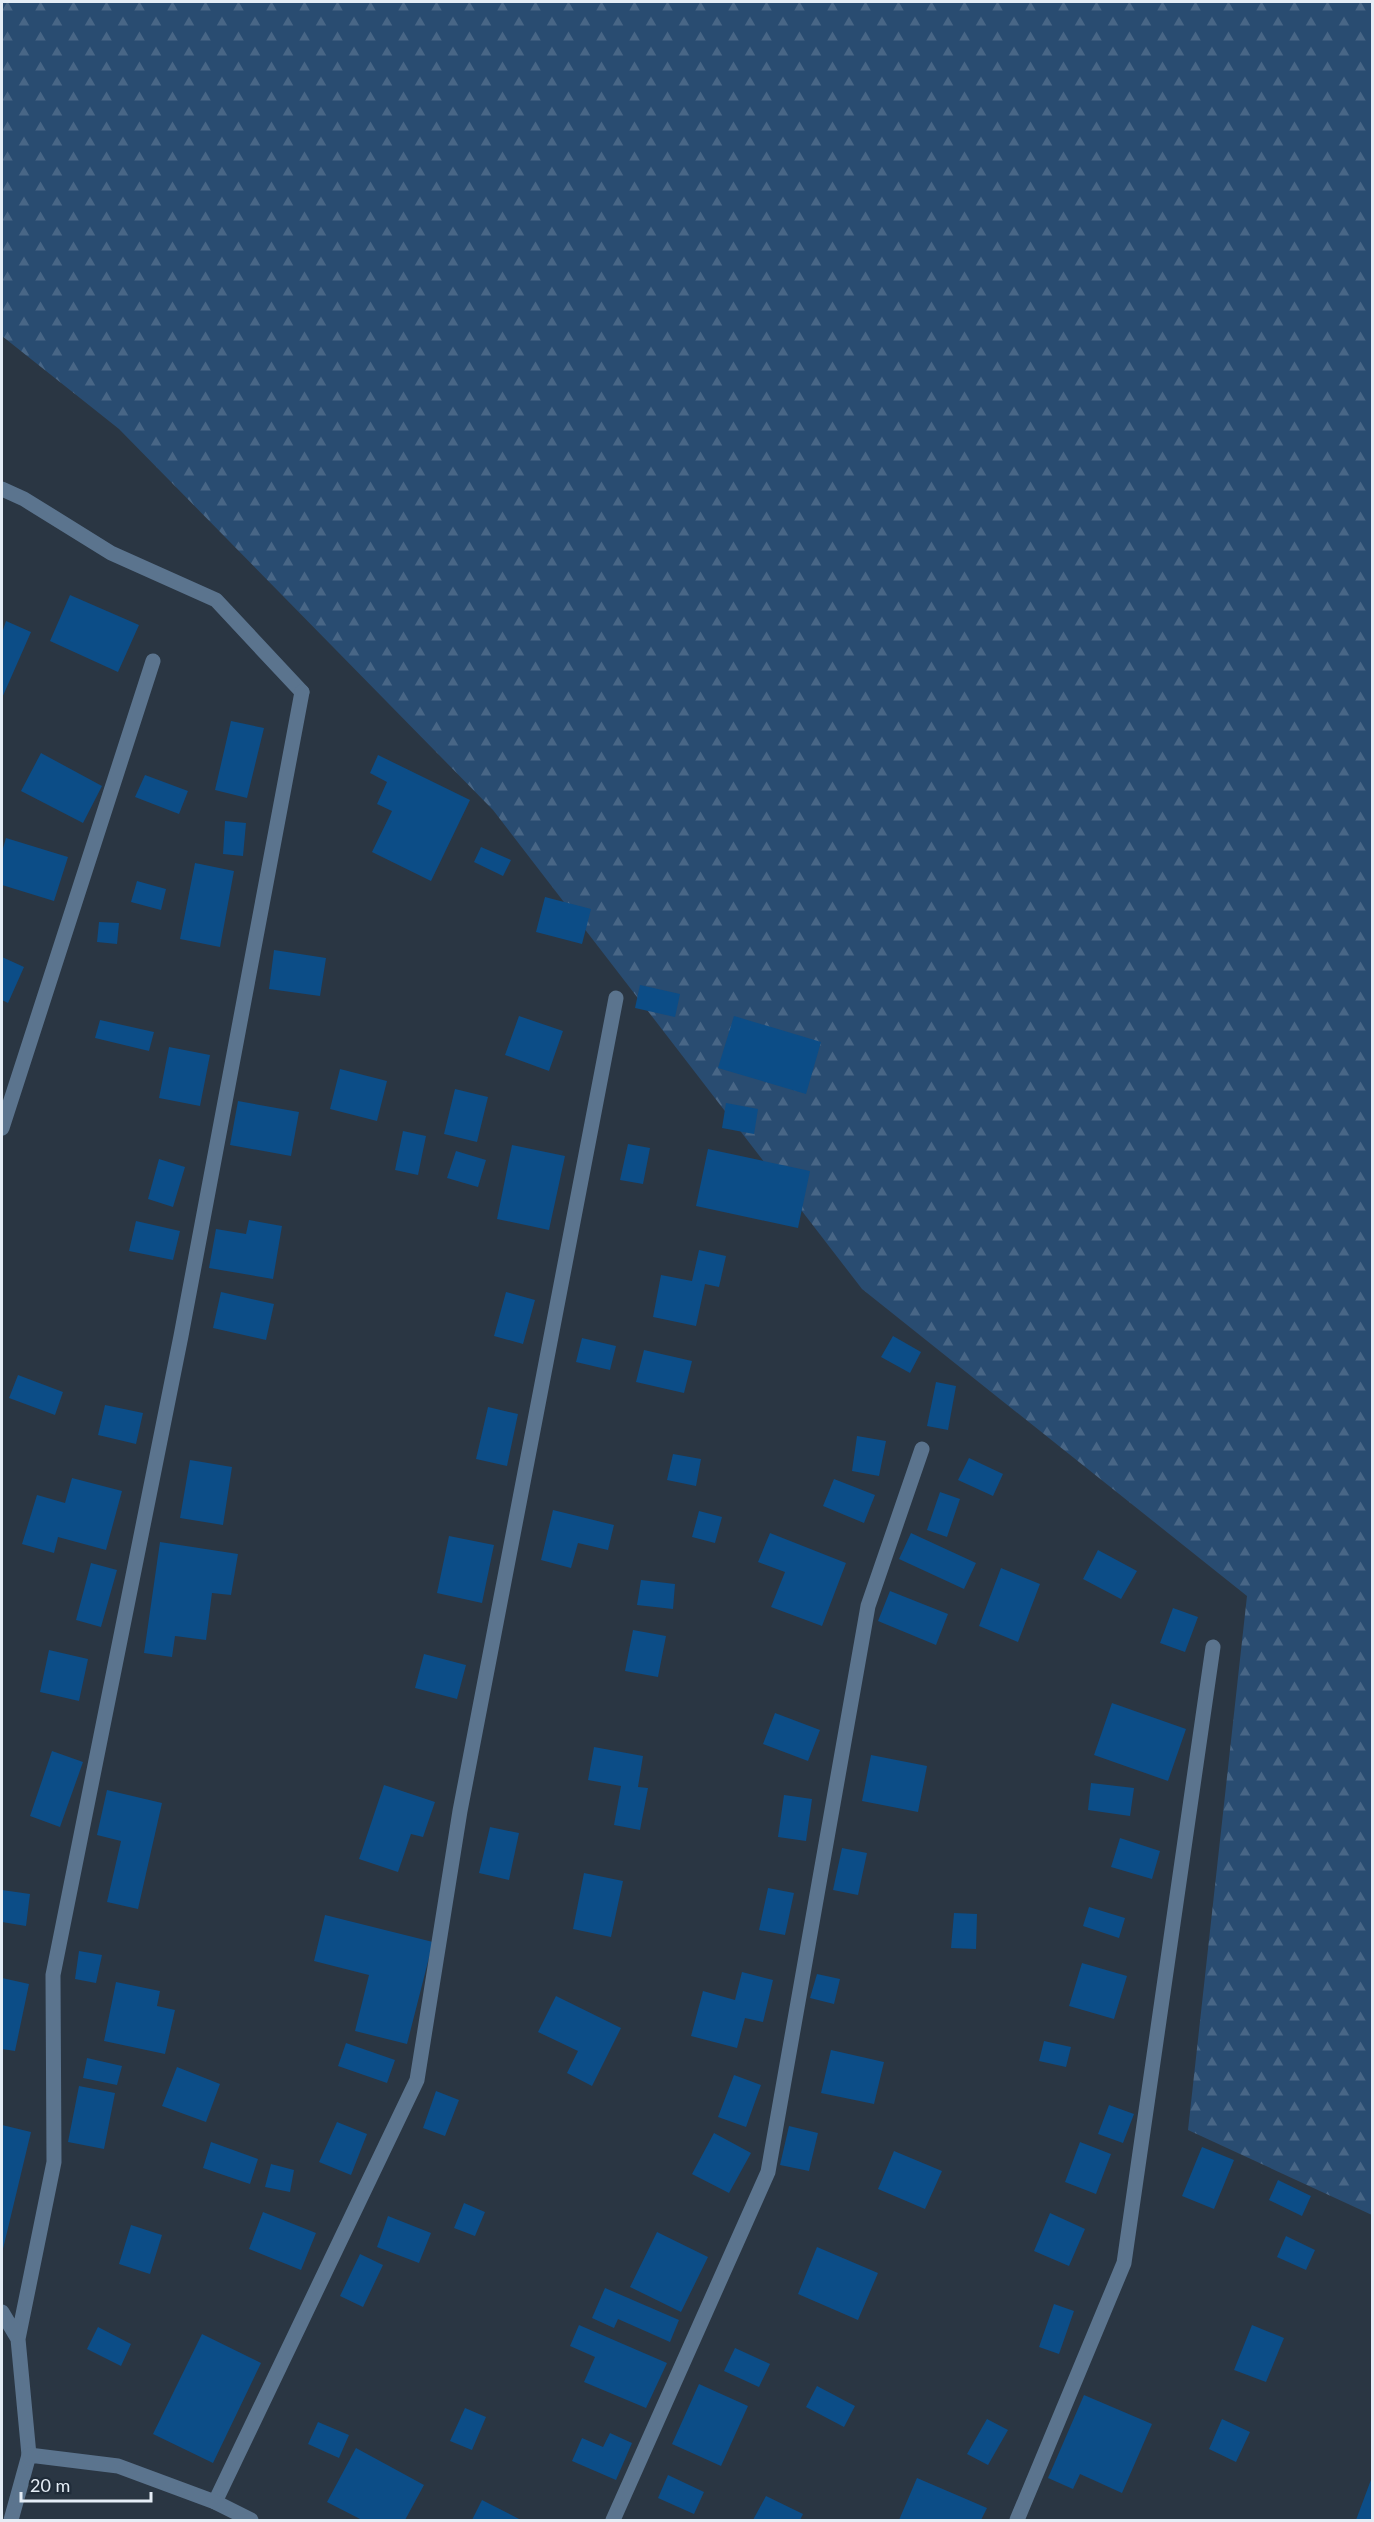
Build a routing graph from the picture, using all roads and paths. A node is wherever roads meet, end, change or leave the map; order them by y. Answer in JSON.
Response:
{"nodes":[{"id":1,"x":2,"y":489,"type":"edge"},
{"id":2,"x":153,"y":660,"type":"dead end"},
{"id":3,"x":616,"y":998,"type":"dead end"},
{"id":4,"x":2,"y":1128,"type":"edge"},
{"id":5,"x":922,"y":1449,"type":"dead end"},
{"id":6,"x":1213,"y":1647,"type":"dead end"},
{"id":7,"x":2,"y":2312,"type":"edge"},
{"id":8,"x":18,"y":2339,"type":"junction"},
{"id":9,"x":29,"y":2455,"type":"junction"},
{"id":10,"x":215,"y":2502,"type":"junction"},
{"id":11,"x":11,"y":2520,"type":"edge"},
{"id":12,"x":250,"y":2520,"type":"edge"},
{"id":13,"x":613,"y":2520,"type":"edge"},
{"id":14,"x":1017,"y":2520,"type":"edge"}],
"edges":[{"from":1,"to":8,"type":"street"},
{"from":2,"to":4,"type":"street"},
{"from":3,"to":10,"type":"street"},
{"from":5,"to":13,"type":"street"},
{"from":6,"to":14,"type":"street"},
{"from":7,"to":8,"type":"street"},
{"from":8,"to":9,"type":"street"},
{"from":9,"to":10,"type":"street"},
{"from":9,"to":11,"type":"street"},
{"from":10,"to":12,"type":"street"}]}
